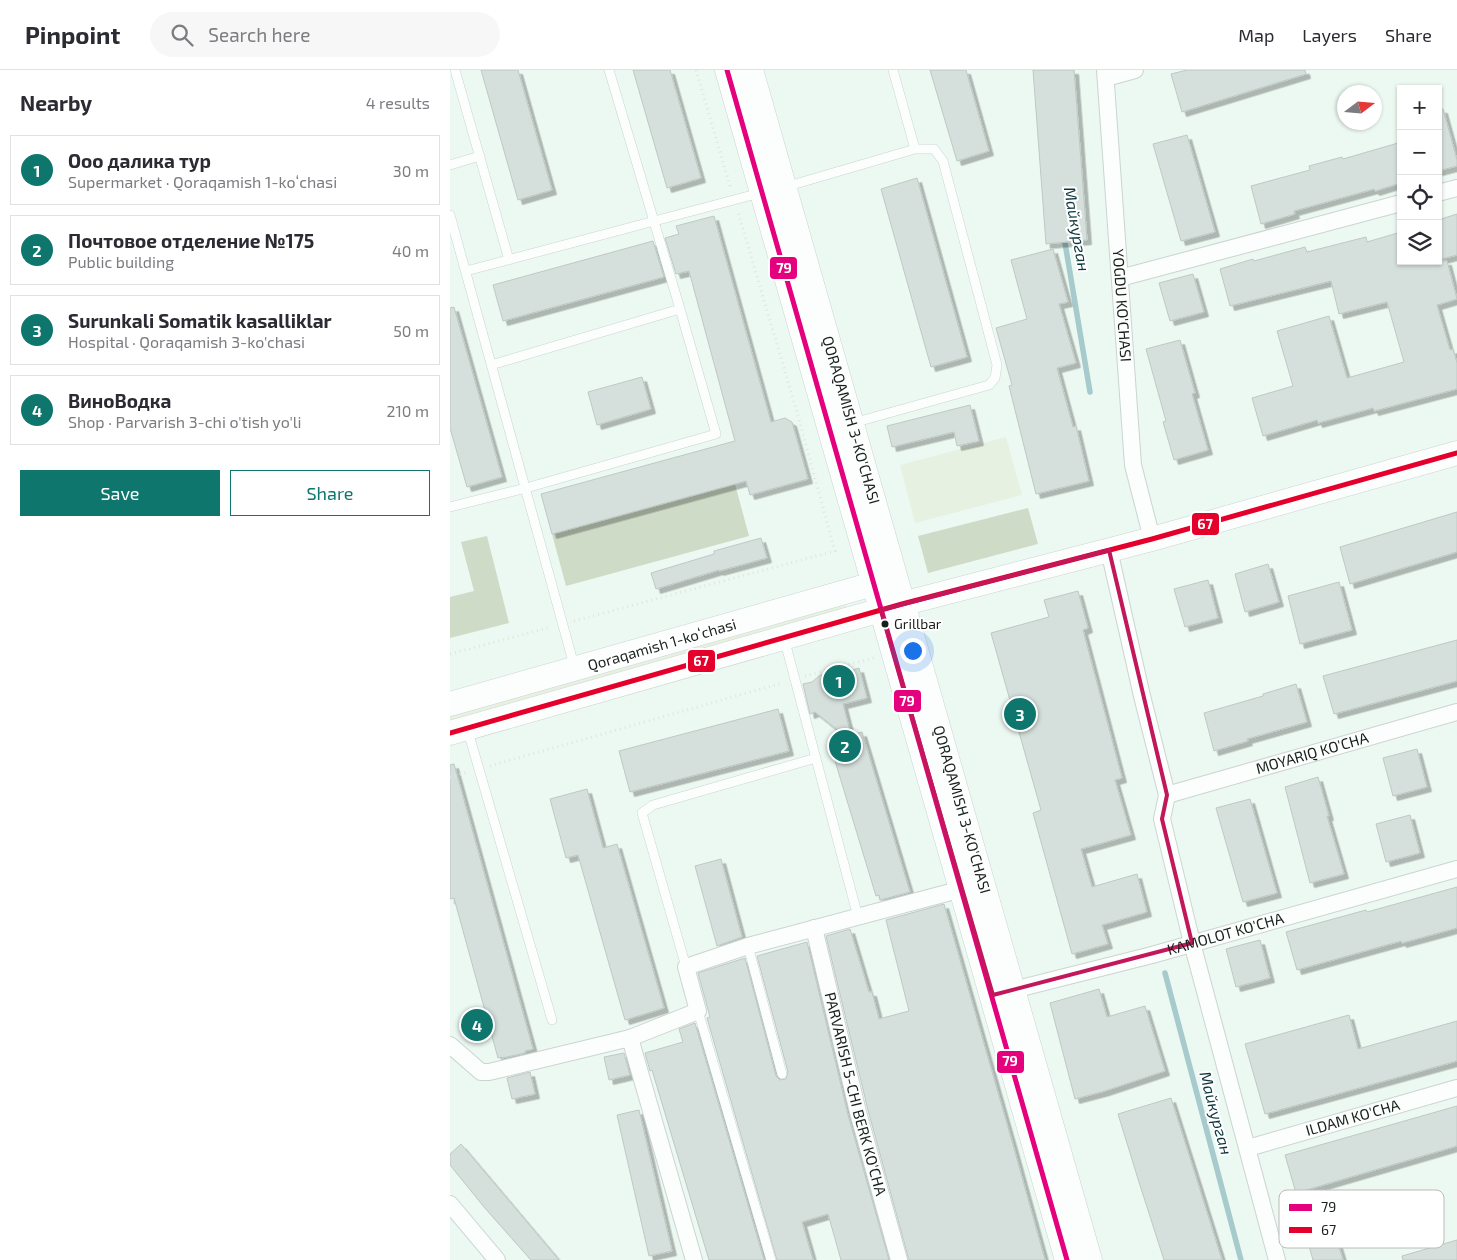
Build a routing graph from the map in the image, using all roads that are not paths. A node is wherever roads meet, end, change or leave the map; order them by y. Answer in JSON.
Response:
{"nodes":[{"id":1,"x":455,"y":70,"type":"edge"},
{"id":2,"x":608,"y":70,"type":"edge"},
{"id":3,"x":727,"y":70,"type":"edge"},
{"id":4,"x":750,"y":70,"type":"edge"},
{"id":5,"x":893,"y":70,"type":"edge"},
{"id":6,"x":1135,"y":70,"type":"edge"},
{"id":7,"x":1106,"y":74,"type":"edge"},
{"id":8,"x":915,"y":149,"type":"junction"},
{"id":9,"x":480,"y":156,"type":"junction"},
{"id":10,"x":450,"y":165,"type":"edge"},
{"id":11,"x":1457,"y":188,"type":"edge"},
{"id":12,"x":773,"y":190,"type":"junction"},
{"id":13,"x":1442,"y":192,"type":"edge"},
{"id":14,"x":1397,"y":204,"type":"edge"},
{"id":15,"x":450,"y":215,"type":"edge"},
{"id":16,"x":654,"y":221,"type":"junction"},
{"id":17,"x":509,"y":260,"type":"junction"},
{"id":18,"x":466,"y":271,"type":"junction"},
{"id":19,"x":1120,"y":278,"type":"junction"},
{"id":20,"x":680,"y":309,"type":"junction"},
{"id":21,"x":491,"y":364,"type":"junction"},
{"id":22,"x":850,"y":424,"type":"junction"},
{"id":23,"x":1457,"y":453,"type":"edge"},
{"id":24,"x":526,"y":488,"type":"junction"},
{"id":25,"x":450,"y":507,"type":"edge"},
{"id":26,"x":1152,"y":539,"type":"junction"},
{"id":27,"x":1109,"y":550,"type":"junction"},
{"id":28,"x":874,"y":584,"type":"junction"},
{"id":29,"x":891,"y":607,"type":"junction"},
{"id":30,"x":784,"y":638,"type":"junction"},
{"id":31,"x":575,"y":669,"type":"junction"},
{"id":32,"x":450,"y":704,"type":"edge"},
{"id":33,"x":1457,"y":712,"type":"edge"},
{"id":34,"x":458,"y":730,"type":"edge"},
{"id":35,"x":816,"y":758,"type":"junction"},
{"id":36,"x":1167,"y":795,"type":"junction"},
{"id":37,"x":1457,"y":869,"type":"edge"},
{"id":38,"x":962,"y":889,"type":"junction"},
{"id":39,"x":858,"y":917,"type":"junction"},
{"id":40,"x":814,"y":928,"type":"junction"},
{"id":41,"x":1186,"y":945,"type":"junction"},
{"id":42,"x":748,"y":946,"type":"junction"},
{"id":43,"x":686,"y":967,"type":"junction"},
{"id":44,"x":1003,"y":993,"type":"junction"},
{"id":45,"x":698,"y":1011,"type":"junction"},
{"id":46,"x":552,"y":1020,"type":"dead end"},
{"id":47,"x":630,"y":1038,"type":"junction"},
{"id":48,"x":450,"y":1045,"type":"edge"},
{"id":49,"x":782,"y":1074,"type":"dead end"},
{"id":50,"x":1457,"y":1088,"type":"edge"},
{"id":51,"x":1248,"y":1148,"type":"junction"},
{"id":52,"x":450,"y":1204,"type":"edge"},
{"id":53,"x":497,"y":1260,"type":"edge"},
{"id":54,"x":694,"y":1260,"type":"edge"},
{"id":55,"x":771,"y":1260,"type":"edge"},
{"id":56,"x":898,"y":1260,"type":"edge"},
{"id":57,"x":1067,"y":1260,"type":"edge"},
{"id":58,"x":1090,"y":1260,"type":"edge"},
{"id":59,"x":1277,"y":1260,"type":"edge"}],
"edges":[{"from":1,"to":9,"type":"lane"},
{"from":2,"to":16,"type":"lane"},
{"from":3,"to":12,"type":"main road","name":"QORAQAMISH 3-KO'CHASI"},
{"from":4,"to":12,"type":"main road","name":"QORAQAMISH 3-KO'CHASI"},
{"from":5,"to":8,"type":"lane"},
{"from":6,"to":7,"type":"street"},
{"from":7,"to":19,"type":"street","name":"YOGDU KO'CHASI"},
{"from":8,"to":12,"type":"lane"},
{"from":8,"to":22,"type":"lane"},
{"from":9,"to":10,"type":"lane"},
{"from":9,"to":17,"type":"lane"},
{"from":11,"to":13,"type":"street"},
{"from":12,"to":16,"type":"lane"},
{"from":12,"to":22,"type":"main road","name":"QORAQAMISH 3-KO'CHASI"},
{"from":12,"to":28,"type":"main road","name":"QORAQAMISH 3-KO'CHASI"},
{"from":14,"to":19,"type":"street"},
{"from":15,"to":18,"type":"lane"},
{"from":16,"to":17,"type":"lane"},
{"from":16,"to":20,"type":"lane"},
{"from":17,"to":18,"type":"lane"},
{"from":18,"to":21,"type":"lane"},
{"from":19,"to":26,"type":"street","name":"YOGDU KO'CHASI"},
{"from":20,"to":21,"type":"lane"},
{"from":20,"to":24,"type":"lane"},
{"from":21,"to":24,"type":"lane"},
{"from":22,"to":29,"type":"main road","name":"QORAQAMISH 3-KO'CHASI"},
{"from":23,"to":26,"type":"main road","name":"Qoraqamish 1-koʻchasi"},
{"from":24,"to":25,"type":"lane"},
{"from":24,"to":31,"type":"lane"},
{"from":26,"to":27,"type":"main road","name":"Qoraqamish 1-koʻchasi"},
{"from":27,"to":29,"type":"main road","name":"Qoraqamish 1-koʻchasi"},
{"from":27,"to":36,"type":"street"},
{"from":28,"to":29,"type":"main road","name":"QORAQAMISH 3-KO'CHASI"},
{"from":28,"to":31,"type":"main road","name":"Qoraqamish 1-koʻchasi"},
{"from":29,"to":30,"type":"main road","name":"Qoraqamish 1-koʻchasi"},
{"from":29,"to":38,"type":"main road","name":"QORAQAMISH 3-KO'CHASI"},
{"from":29,"to":44,"type":"main road","name":"QORAQAMISH 3-KO'CHASI"},
{"from":30,"to":34,"type":"main road","name":"Qoraqamish 1-koʻchasi"},
{"from":30,"to":35,"type":"lane"},
{"from":31,"to":32,"type":"main road","name":"Qoraqamish 1-koʻchasi"},
{"from":33,"to":36,"type":"street","name":"MOYARIQ KO'CHA"},
{"from":34,"to":46,"type":"lane"},
{"from":35,"to":39,"type":"lane"},
{"from":35,"to":43,"type":"lane"},
{"from":36,"to":41,"type":"street"},
{"from":37,"to":41,"type":"street","name":"KAMOLOT KO'CHA"},
{"from":38,"to":39,"type":"street"},
{"from":38,"to":44,"type":"main road","name":"QORAQAMISH 3-KO'CHASI"},
{"from":39,"to":40,"type":"street"},
{"from":40,"to":42,"type":"street"},
{"from":40,"to":56,"type":"street","name":"PARVARISH 5-CHI BERK KO'CHA"},
{"from":41,"to":44,"type":"street","name":"KAMOLOT KO'CHA"},
{"from":41,"to":51,"type":"street"},
{"from":42,"to":43,"type":"street"},
{"from":42,"to":49,"type":"lane"},
{"from":43,"to":45,"type":"street"},
{"from":44,"to":57,"type":"main road","name":"QORAQAMISH 3-KO'CHASI"},
{"from":44,"to":58,"type":"main road","name":"QORAQAMISH 3-KO'CHASI"},
{"from":45,"to":47,"type":"street"},
{"from":45,"to":55,"type":"lane"},
{"from":47,"to":48,"type":"street"},
{"from":47,"to":54,"type":"street"},
{"from":50,"to":51,"type":"street","name":"ILDAM KO'CHA"},
{"from":51,"to":59,"type":"street"},
{"from":52,"to":53,"type":"street"}]}
